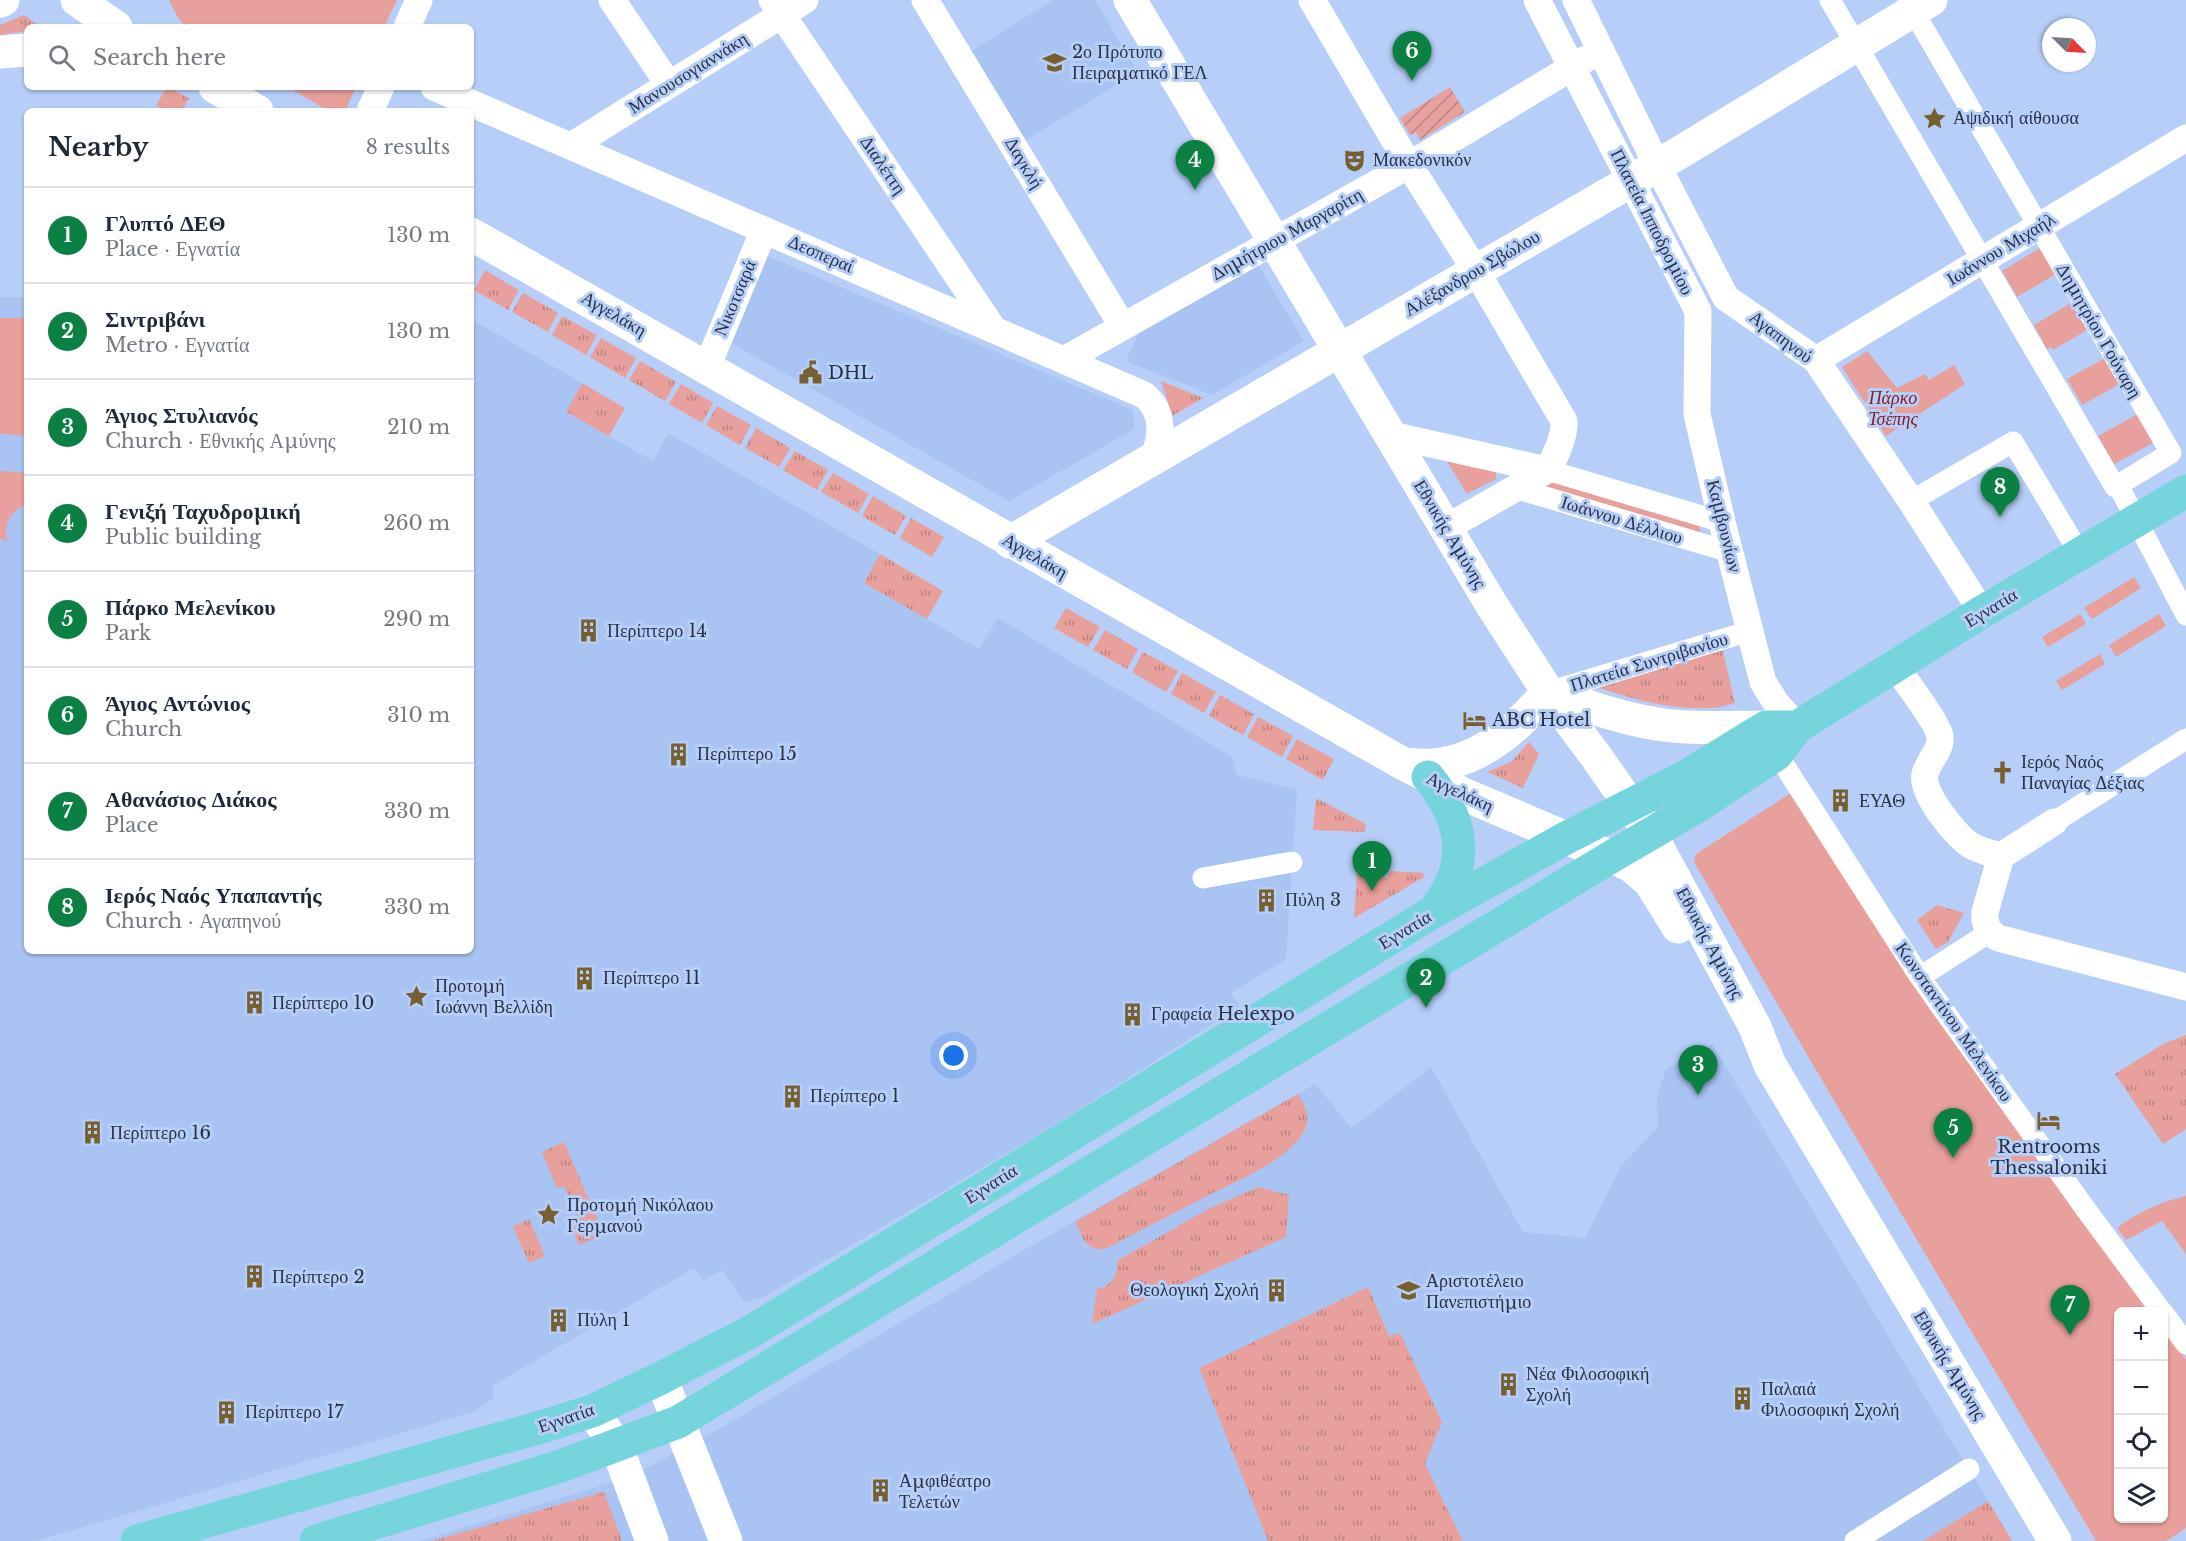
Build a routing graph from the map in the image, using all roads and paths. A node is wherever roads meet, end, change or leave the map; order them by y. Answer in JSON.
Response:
{"nodes":[{"id":1,"x":77,"y":0,"type":"edge"},
{"id":2,"x":419,"y":0,"type":"edge"},
{"id":3,"x":612,"y":0,"type":"edge"},
{"id":4,"x":805,"y":0,"type":"edge"},
{"id":5,"x":925,"y":0,"type":"edge"},
{"id":6,"x":1130,"y":0,"type":"edge"},
{"id":7,"x":1312,"y":0,"type":"edge"},
{"id":8,"x":1538,"y":0,"type":"edge"},
{"id":9,"x":1576,"y":0,"type":"edge"},
{"id":10,"x":1830,"y":0,"type":"edge"},
{"id":11,"x":1917,"y":4,"type":"edge"},
{"id":12,"x":776,"y":7,"type":"edge"},
{"id":13,"x":112,"y":24,"type":"edge"},
{"id":14,"x":408,"y":24,"type":"edge"},
{"id":15,"x":1856,"y":45,"type":"junction"},
{"id":16,"x":24,"y":50,"type":"edge"},
{"id":17,"x":1601,"y":51,"type":"junction"},
{"id":18,"x":0,"y":52,"type":"edge"},
{"id":19,"x":1572,"y":67,"type":"junction"},
{"id":20,"x":669,"y":85,"type":"junction"},
{"id":21,"x":220,"y":90,"type":"edge"},
{"id":22,"x":380,"y":90,"type":"edge"},
{"id":23,"x":441,"y":90,"type":"edge"},
{"id":24,"x":252,"y":108,"type":"edge"},
{"id":25,"x":371,"y":108,"type":"edge"},
{"id":26,"x":2186,"y":138,"type":"edge"},
{"id":27,"x":571,"y":146,"type":"junction"},
{"id":28,"x":1409,"y":165,"type":"junction"},
{"id":29,"x":1644,"y":173,"type":"junction"},
{"id":30,"x":2038,"y":226,"type":"junction"},
{"id":31,"x":764,"y":230,"type":"junction"},
{"id":32,"x":474,"y":236,"type":"edge"},
{"id":33,"x":1275,"y":241,"type":"junction"},
{"id":34,"x":1983,"y":261,"type":"junction"},
{"id":35,"x":1476,"y":271,"type":"junction"},
{"id":36,"x":1726,"y":298,"type":"junction"},
{"id":37,"x":1698,"y":311,"type":"junction"},
{"id":38,"x":1123,"y":327,"type":"junction"},
{"id":39,"x":994,"y":330,"type":"junction"},
{"id":40,"x":1340,"y":349,"type":"junction"},
{"id":41,"x":1064,"y":360,"type":"junction"},
{"id":42,"x":1816,"y":360,"type":"junction"},
{"id":43,"x":707,"y":367,"type":"junction"},
{"id":44,"x":1391,"y":435,"type":"junction"},
{"id":45,"x":1153,"y":458,"type":"junction"},
{"id":46,"x":1547,"y":470,"type":"junction"},
{"id":47,"x":2118,"y":485,"type":"junction"},
{"id":48,"x":1515,"y":488,"type":"junction"},
{"id":49,"x":2186,"y":491,"type":"edge"},
{"id":50,"x":1911,"y":501,"type":"junction"},
{"id":51,"x":2138,"y":520,"type":"junction"},
{"id":52,"x":1722,"y":522,"type":"junction"},
{"id":53,"x":1446,"y":528,"type":"junction"},
{"id":54,"x":1010,"y":542,"type":"junction"},
{"id":55,"x":1730,"y":552,"type":"junction"},
{"id":56,"x":2080,"y":554,"type":"junction"},
{"id":57,"x":1983,"y":612,"type":"junction"},
{"id":58,"x":2186,"y":615,"type":"edge"},
{"id":59,"x":1750,"y":631,"type":"junction"},
{"id":60,"x":1895,"y":666,"type":"junction"},
{"id":61,"x":1548,"y":692,"type":"junction"},
{"id":62,"x":1780,"y":736,"type":"junction"},
{"id":63,"x":2186,"y":739,"type":"edge"},
{"id":64,"x":1415,"y":770,"type":"junction"},
{"id":65,"x":1630,"y":804,"type":"junction"},
{"id":66,"x":2054,"y":822,"type":"joint"},
{"id":67,"x":1651,"y":835,"type":"junction"},
{"id":68,"x":1566,"y":838,"type":"junction"},
{"id":69,"x":2001,"y":856,"type":"junction"},
{"id":70,"x":1611,"y":857,"type":"junction"},
{"id":71,"x":1292,"y":862,"type":"dead end"},
{"id":72,"x":1203,"y":878,"type":"dead end"},
{"id":73,"x":1433,"y":912,"type":"junction"},
{"id":74,"x":1988,"y":921,"type":"junction"},
{"id":75,"x":1920,"y":978,"type":"junction"},
{"id":76,"x":2186,"y":987,"type":"edge"},
{"id":77,"x":1770,"y":1065,"type":"junction"},
{"id":78,"x":2159,"y":1307,"type":"edge"},
{"id":79,"x":2168,"y":1320,"type":"edge"},
{"id":80,"x":2186,"y":1344,"type":"edge"},
{"id":81,"x":661,"y":1378,"type":"junction"},
{"id":82,"x":592,"y":1411,"type":"junction"},
{"id":83,"x":678,"y":1422,"type":"junction"},
{"id":84,"x":616,"y":1445,"type":"junction"},
{"id":85,"x":1969,"y":1469,"type":"dead end"},
{"id":86,"x":137,"y":1541,"type":"edge"},
{"id":87,"x":316,"y":1541,"type":"edge"},
{"id":88,"x":652,"y":1541,"type":"edge"},
{"id":89,"x":726,"y":1541,"type":"edge"},
{"id":90,"x":1855,"y":1541,"type":"edge"},
{"id":91,"x":2055,"y":1541,"type":"edge"}],
"edges":[{"from":1,"to":13,"type":"main road"},
{"from":2,"to":14,"type":"street"},
{"from":3,"to":20,"type":"street"},
{"from":4,"to":12,"type":"street","name":"Μανουσογιαννάκη"},
{"from":5,"to":38,"type":"street","name":"Δαγκλή"},
{"from":6,"to":33,"type":"main road","name":"Εθνικής Αμύνης"},
{"from":7,"to":28,"type":"street"},
{"from":8,"to":19,"type":"street","name":"Πλατεία Ιπποδρομίου"},
{"from":9,"to":17,"type":"street","name":"Πλατεία Ιπποδρομίου"},
{"from":10,"to":15,"type":"street"},
{"from":11,"to":15,"type":"main road","name":"Αλέξανδρου Σβώλου"},
{"from":11,"to":30,"type":"street","name":"Δημητρίου Γούναρη"},
{"from":12,"to":20,"type":"street","name":"Μανουσογιαννάκη"},
{"from":12,"to":39,"type":"street","name":"Διαλέττη"},
{"from":15,"to":29,"type":"main road","name":"Αλέξανδρου Σβώλου"},
{"from":15,"to":34,"type":"street"},
{"from":16,"to":18,"type":"main road"},
{"from":17,"to":19,"type":"street","name":"Δημήτριου Μαργαρίτη"},
{"from":17,"to":29,"type":"street","name":"Πλατεία Ιπποδρομίου"},
{"from":19,"to":28,"type":"street","name":"Δημήτριου Μαργαρίτη"},
{"from":19,"to":29,"type":"street","name":"Πλατεία Ιπποδρομίου"},
{"from":20,"to":27,"type":"street","name":"Μανουσογιαννάκη"},
{"from":21,"to":24,"type":"main road"},
{"from":22,"to":25,"type":"street"},
{"from":23,"to":27,"type":"street","name":"Δεσπεραί"},
{"from":26,"to":30,"type":"street","name":"Ιωάννου Μιχαήλ"},
{"from":27,"to":31,"type":"street","name":"Δεσπεραί"},
{"from":28,"to":33,"type":"street","name":"Δημήτριου Μαργαρίτη"},
{"from":28,"to":35,"type":"street"},
{"from":29,"to":35,"type":"main road","name":"Αλέξανδρου Σβώλου"},
{"from":29,"to":36,"type":"street","name":"Πλατεία Ιπποδρομίου"},
{"from":29,"to":37,"type":"street","name":"Πλατεία Ιπποδρομίου"},
{"from":30,"to":34,"type":"street","name":"Ιωάννου Μιχαήλ"},
{"from":30,"to":47,"type":"street","name":"Δημητρίου Γούναρη"},
{"from":31,"to":39,"type":"street","name":"Δεσπεραί"},
{"from":31,"to":43,"type":"street","name":"Νικοτσαρά"},
{"from":32,"to":43,"type":"main road","name":"Αγγελάκη"},
{"from":33,"to":38,"type":"street","name":"Δημήτριου Μαργαρίτη"},
{"from":33,"to":40,"type":"main road","name":"Εθνικής Αμύνης"},
{"from":34,"to":42,"type":"street","name":"Ιωάννου Μιχαήλ"},
{"from":34,"to":47,"type":"street"},
{"from":35,"to":40,"type":"main road","name":"Αλέξανδρου Σβώλου"},
{"from":35,"to":46,"type":"street"},
{"from":36,"to":37,"type":"street","name":"Πλατεία Ιπποδρομίου"},
{"from":36,"to":42,"type":"street","name":"Αγαπηνού"},
{"from":37,"to":52,"type":"street","name":"Καμβουνίων"},
{"from":38,"to":41,"type":"street","name":"Δημήτριου Μαργαρίτη"},
{"from":39,"to":41,"type":"street","name":"Δεσπεραί"},
{"from":40,"to":44,"type":"main road","name":"Εθνικής Αμύνης"},
{"from":40,"to":45,"type":"main road","name":"Αλέξανδρου Σβώλου"},
{"from":41,"to":45,"type":"street","name":"Δεσπεραί"},
{"from":42,"to":50,"type":"street","name":"Αγαπηνού"},
{"from":43,"to":54,"type":"main road","name":"Αγγελάκη"},
{"from":44,"to":46,"type":"street","name":"Ιωάννου Δέλλιου"},
{"from":44,"to":53,"type":"main road","name":"Εθνικής Αμύνης"},
{"from":45,"to":54,"type":"main road","name":"Αλέξανδρου Σβώλου"},
{"from":46,"to":48,"type":"street","name":"Ιωάννου Δέλλιου"},
{"from":46,"to":52,"type":"street","name":"Ιωάννου Δέλλιου"},
{"from":47,"to":51,"type":"street"},
{"from":48,"to":53,"type":"street","name":"Ιωάννου Δέλλιου"},
{"from":48,"to":55,"type":"street","name":"Ιωάννου Δέλλιου"},
{"from":49,"to":51,"type":"main road","name":"Εγνατία"},
{"from":50,"to":56,"type":"street"},
{"from":50,"to":57,"type":"street","name":"Αγαπηνού"},
{"from":51,"to":56,"type":"main road","name":"Εγνατία"},
{"from":51,"to":58,"type":"street"},
{"from":52,"to":55,"type":"street","name":"Καμβουνίων"},
{"from":53,"to":61,"type":"main road","name":"Εθνικής Αμύνης"},
{"from":54,"to":64,"type":"main road","name":"Αγγελάκη"},
{"from":55,"to":59,"type":"street","name":"Καμβουνίων"},
{"from":56,"to":57,"type":"main road","name":"Εγνατία"},
{"from":57,"to":60,"type":"main road","name":"Εγνατία"},
{"from":59,"to":61,"type":"street","name":"Πλατεία Συντριβανίου"},
{"from":59,"to":62,"type":"street","name":"Καμβουνίων"},
{"from":60,"to":62,"type":"main road","name":"Εγνατία"},
{"from":60,"to":69,"type":"street"},
{"from":61,"to":62,"type":"main road"},
{"from":61,"to":64,"type":"main road"},
{"from":61,"to":65,"type":"main road","name":"Εθνικής Αμύνης"},
{"from":62,"to":65,"type":"main road","name":"Εγνατία"},
{"from":62,"to":67,"type":"main road","name":"Εγνατία"},
{"from":62,"to":75,"type":"street","name":"Κωνσταντίνου Μελενίκου"},
{"from":63,"to":66,"type":"street"},
{"from":64,"to":68,"type":"main road","name":"Αγγελάκη"},
{"from":64,"to":73,"type":"main road"},
{"from":65,"to":67,"type":"main road","name":"Εθνικής Αμύνης"},
{"from":65,"to":68,"type":"main road","name":"Εγνατία"},
{"from":66,"to":69,"type":"street"},
{"from":67,"to":70,"type":"main road","name":"Εγνατία"},
{"from":67,"to":77,"type":"main road","name":"Εθνικής Αμύνης"},
{"from":68,"to":70,"type":"main road","name":"Αγγελάκη"},
{"from":68,"to":73,"type":"main road","name":"Εγνατία"},
{"from":69,"to":74,"type":"street"},
{"from":70,"to":77,"type":"main road","name":"Εθνικής Αμύνης"},
{"from":70,"to":83,"type":"main road","name":"Εγνατία"},
{"from":71,"to":72,"type":"street"},
{"from":73,"to":81,"type":"main road","name":"Εγνατία"},
{"from":74,"to":75,"type":"street"},
{"from":74,"to":76,"type":"street"},
{"from":75,"to":78,"type":"street","name":"Κωνσταντίνου Μελενίκου"},
{"from":77,"to":91,"type":"main road","name":"Εθνικής Αμύνης"},
{"from":79,"to":80,"type":"street","name":"Κωνσταντίνου Μελενίκου"},
{"from":81,"to":82,"type":"main road","name":"Εγνατία"},
{"from":81,"to":83,"type":"main road"},
{"from":82,"to":84,"type":"main road"},
{"from":82,"to":86,"type":"main road","name":"Εγνατία"},
{"from":83,"to":84,"type":"main road","name":"Εγνατία"},
{"from":83,"to":89,"type":"main road"},
{"from":84,"to":87,"type":"main road","name":"Εγνατία"},
{"from":84,"to":88,"type":"main road"},
{"from":85,"to":90,"type":"street"}]}
